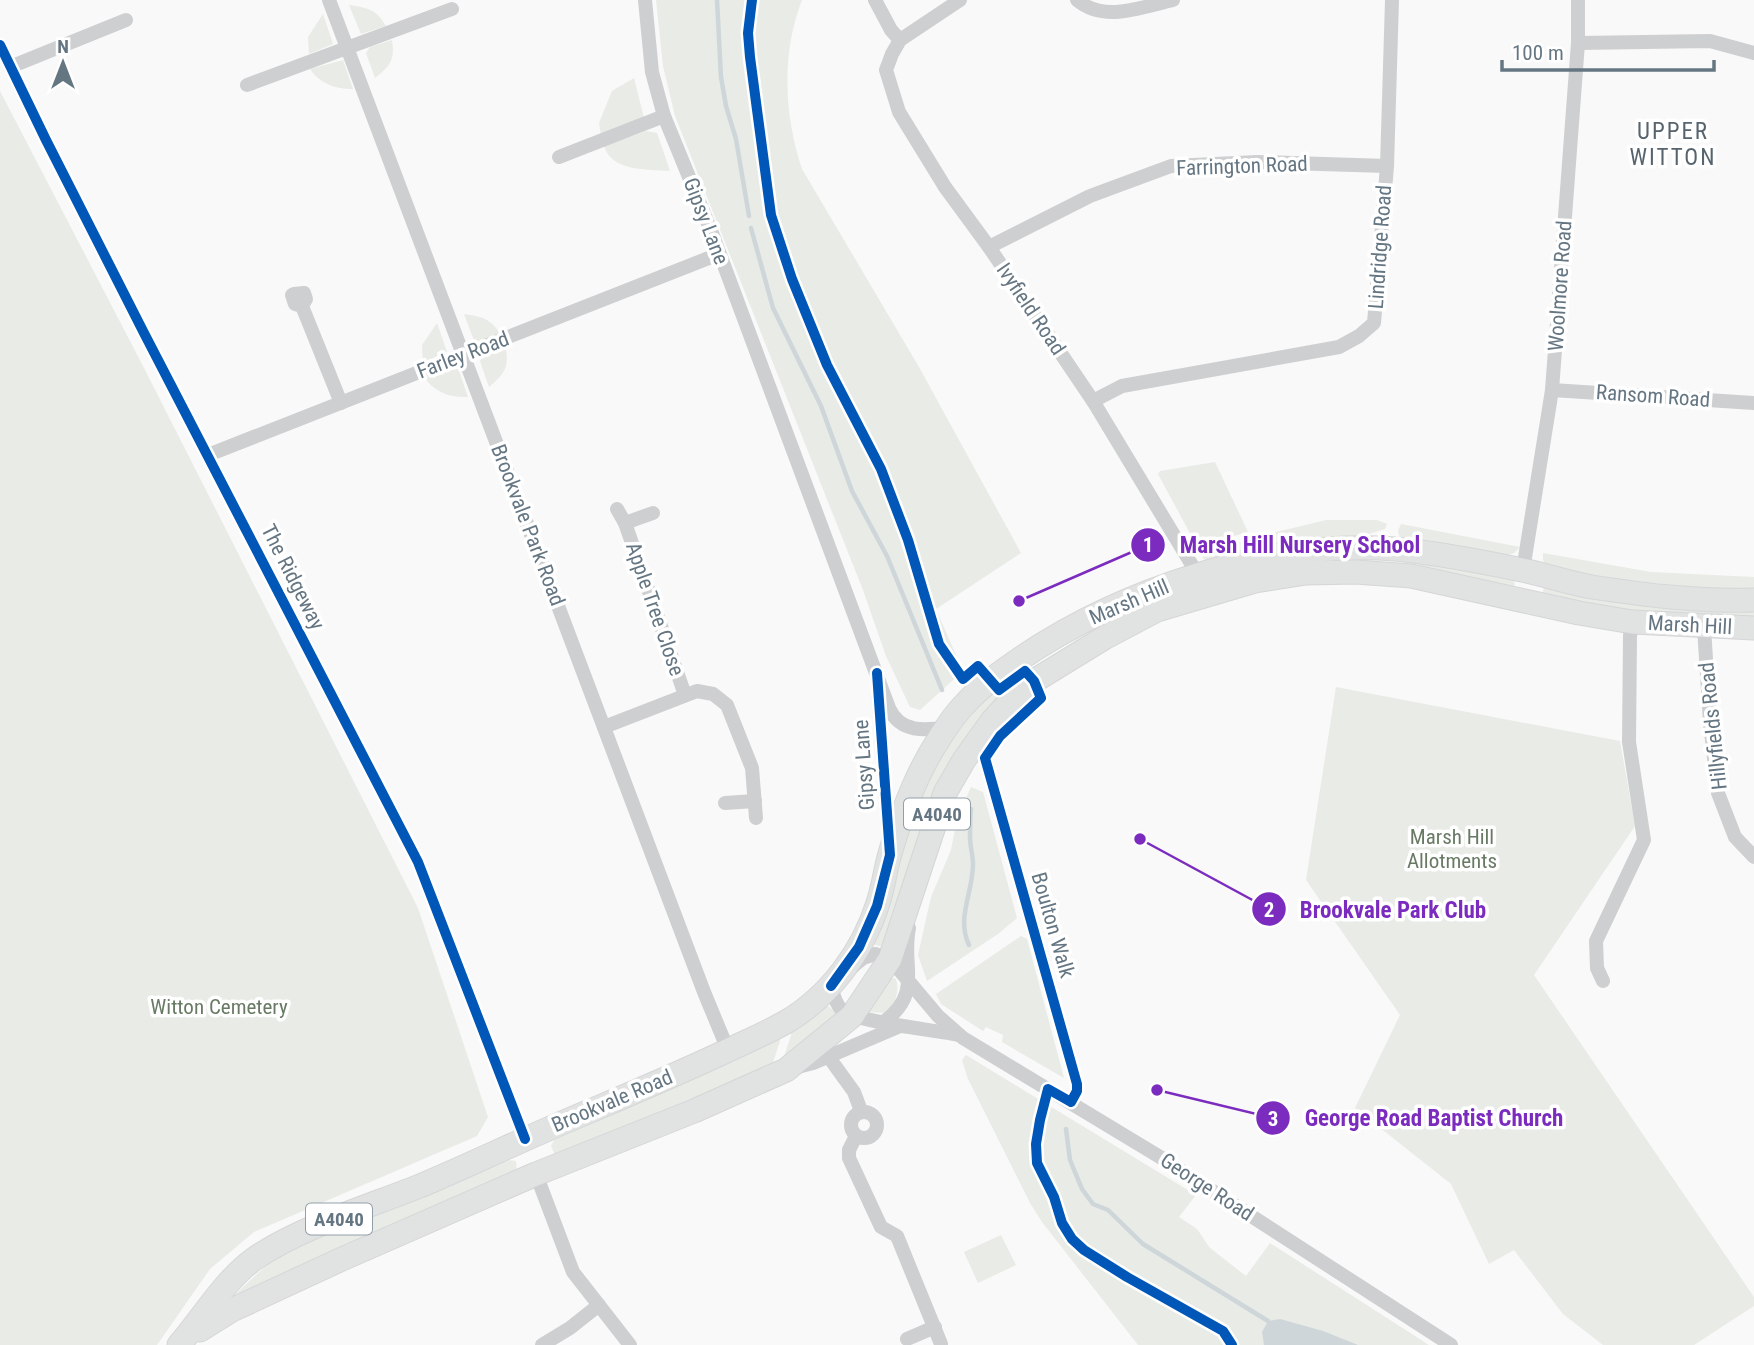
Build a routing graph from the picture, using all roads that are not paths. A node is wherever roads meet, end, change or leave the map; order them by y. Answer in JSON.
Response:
{"nodes":[{"id":1,"x":330,"y":0,"type":"edge"},
{"id":2,"x":645,"y":0,"type":"edge"},
{"id":3,"x":876,"y":0,"type":"edge"},
{"id":4,"x":960,"y":0,"type":"edge"},
{"id":5,"x":1077,"y":0,"type":"edge"},
{"id":6,"x":1173,"y":0,"type":"edge"},
{"id":7,"x":1392,"y":0,"type":"edge"},
{"id":8,"x":1578,"y":0,"type":"edge"},
{"id":9,"x":452,"y":9,"type":"dead end"},
{"id":10,"x":126,"y":20,"type":"dead end"},
{"id":11,"x":900,"y":40,"type":"junction"},
{"id":12,"x":1578,"y":43,"type":"junction"},
{"id":13,"x":0,"y":45,"type":"edge"},
{"id":14,"x":346,"y":47,"type":"junction"},
{"id":15,"x":1754,"y":53,"type":"edge"},
{"id":16,"x":10,"y":67,"type":"junction"},
{"id":17,"x":247,"y":85,"type":"dead end"},
{"id":18,"x":664,"y":116,"type":"junction"},
{"id":19,"x":559,"y":157,"type":"dead end"},
{"id":20,"x":1387,"y":166,"type":"junction"},
{"id":21,"x":989,"y":247,"type":"junction"},
{"id":22,"x":719,"y":254,"type":"junction"},
{"id":23,"x":302,"y":306,"type":"dead end"},
{"id":24,"x":464,"y":354,"type":"junction"},
{"id":25,"x":1552,"y":390,"type":"junction"},
{"id":26,"x":1093,"y":401,"type":"junction"},
{"id":27,"x":341,"y":403,"type":"junction"},
{"id":28,"x":1754,"y":403,"type":"edge"},
{"id":29,"x":208,"y":455,"type":"junction"},
{"id":30,"x":617,"y":509,"type":"dead end"},
{"id":31,"x":653,"y":513,"type":"dead end"},
{"id":32,"x":625,"y":523,"type":"junction"},
{"id":33,"x":1523,"y":570,"type":"junction"},
{"id":34,"x":1198,"y":575,"type":"junction"},
{"id":35,"x":1520,"y":600,"type":"junction"},
{"id":36,"x":1754,"y":600,"type":"edge"},
{"id":37,"x":1632,"y":622,"type":"junction"},
{"id":38,"x":1704,"y":627,"type":"junction"},
{"id":39,"x":1754,"y":628,"type":"edge"},
{"id":40,"x":877,"y":673,"type":"junction"},
{"id":41,"x":685,"y":695,"type":"junction"},
{"id":42,"x":604,"y":727,"type":"junction"},
{"id":43,"x":948,"y":727,"type":"junction"},
{"id":44,"x":985,"y":758,"type":"dead end"},
{"id":45,"x":755,"y":801,"type":"junction"},
{"id":46,"x":725,"y":803,"type":"dead end"},
{"id":47,"x":756,"y":818,"type":"dead end"},
{"id":48,"x":890,"y":855,"type":"junction"},
{"id":49,"x":1754,"y":858,"type":"edge"},
{"id":50,"x":918,"y":871,"type":"junction"},
{"id":51,"x":890,"y":959,"type":"junction"},
{"id":52,"x":1604,"y":981,"type":"dead end"},
{"id":53,"x":909,"y":982,"type":"junction"},
{"id":54,"x":831,"y":986,"type":"junction"},
{"id":55,"x":852,"y":1016,"type":"junction"},
{"id":56,"x":885,"y":1021,"type":"junction"},
{"id":57,"x":900,"y":1026,"type":"junction"},
{"id":58,"x":959,"y":1035,"type":"junction"},
{"id":59,"x":728,"y":1050,"type":"junction"},
{"id":60,"x":828,"y":1056,"type":"junction"},
{"id":61,"x":786,"y":1070,"type":"junction"},
{"id":62,"x":1071,"y":1102,"type":"junction"},
{"id":63,"x":861,"y":1111,"type":"junction"},
{"id":64,"x":856,"y":1136,"type":"junction"},
{"id":65,"x":525,"y":1139,"type":"junction"},
{"id":66,"x":537,"y":1174,"type":"junction"},
{"id":67,"x":598,"y":1305,"type":"junction"},
{"id":68,"x":934,"y":1327,"type":"junction"},
{"id":69,"x":907,"y":1339,"type":"dead end"},
{"id":70,"x":180,"y":1343,"type":"edge"},
{"id":71,"x":941,"y":1344,"type":"edge"},
{"id":72,"x":542,"y":1345,"type":"edge"},
{"id":73,"x":630,"y":1345,"type":"edge"},
{"id":74,"x":1451,"y":1345,"type":"edge"}],
"edges":[{"from":1,"to":14,"type":"street","name":"Brookvale Park Road"},
{"from":2,"to":18,"type":"street","name":"Gipsy Lane"},
{"from":3,"to":11,"type":"street"},
{"from":4,"to":11,"type":"street"},
{"from":5,"to":6,"type":"street"},
{"from":7,"to":20,"type":"street","name":"Lindridge Road"},
{"from":8,"to":12,"type":"street","name":"Woolmore Road"},
{"from":9,"to":14,"type":"street"},
{"from":10,"to":16,"type":"street"},
{"from":11,"to":21,"type":"street","name":"Ivyfield Road"},
{"from":12,"to":15,"type":"street"},
{"from":12,"to":25,"type":"street","name":"Woolmore Road"},
{"from":13,"to":16,"type":"street","name":"The Ridgeway"},
{"from":14,"to":17,"type":"street"},
{"from":14,"to":24,"type":"street","name":"Brookvale Park Road"},
{"from":16,"to":29,"type":"street","name":"The Ridgeway"},
{"from":18,"to":19,"type":"street"},
{"from":18,"to":22,"type":"street","name":"Gipsy Lane"},
{"from":20,"to":21,"type":"street","name":"Farrington Road"},
{"from":20,"to":26,"type":"street","name":"Lindridge Road"},
{"from":21,"to":26,"type":"street","name":"Ivyfield Road"},
{"from":22,"to":24,"type":"street","name":"Farley Road"},
{"from":22,"to":40,"type":"street","name":"Gipsy Lane"},
{"from":23,"to":27,"type":"street"},
{"from":24,"to":27,"type":"street","name":"Farley Road"},
{"from":24,"to":42,"type":"street","name":"Brookvale Park Road"},
{"from":25,"to":28,"type":"street","name":"Ransom Road"},
{"from":25,"to":33,"type":"street","name":"Woolmore Road"},
{"from":26,"to":34,"type":"street","name":"Ivyfield Road"},
{"from":27,"to":29,"type":"street","name":"Farley Road"},
{"from":29,"to":65,"type":"street","name":"The Ridgeway"},
{"from":30,"to":32,"type":"street","name":"Apple Tree Close"},
{"from":31,"to":32,"type":"street","name":"Apple Tree Close"},
{"from":32,"to":41,"type":"street","name":"Apple Tree Close"},
{"from":33,"to":34,"type":"main road","name":"Marsh Hill","number":"A4040"},
{"from":33,"to":35,"type":"main road"},
{"from":33,"to":36,"type":"main road","name":"Marsh Hill","number":"A4040"},
{"from":34,"to":43,"type":"main road","name":"Marsh Hill","number":"A4040"},
{"from":35,"to":37,"type":"main road","name":"Marsh Hill","number":"A4040"},
{"from":35,"to":50,"type":"main road","name":"Marsh Hill","number":"A4040"},
{"from":37,"to":38,"type":"main road","name":"Marsh Hill","number":"A4040"},
{"from":37,"to":52,"type":"street"},
{"from":38,"to":39,"type":"main road","name":"Marsh Hill","number":"A4040"},
{"from":38,"to":49,"type":"street","name":"Hillyfields Road"},
{"from":40,"to":43,"type":"street","name":"Gipsy Lane"},
{"from":40,"to":48,"type":"street","name":"Gipsy Lane"},
{"from":41,"to":42,"type":"street"},
{"from":41,"to":45,"type":"street"},
{"from":42,"to":59,"type":"street","name":"Brookvale Park Road"},
{"from":43,"to":48,"type":"main road","name":"Marsh Hill","number":"A4040"},
{"from":44,"to":62,"type":"street","name":"Boulton Walk"},
{"from":45,"to":46,"type":"street"},
{"from":45,"to":47,"type":"street"},
{"from":48,"to":54,"type":"main road","name":"Marsh Hill","number":"A4040"},
{"from":50,"to":51,"type":"main road","name":"Marsh Hill","number":"A4040"},
{"from":50,"to":53,"type":"street"},
{"from":51,"to":53,"type":"street","name":"George Road"},
{"from":51,"to":54,"type":"street"},
{"from":51,"to":55,"type":"main road","name":"Marsh Hill","number":"A4040"},
{"from":53,"to":56,"type":"street"},
{"from":53,"to":58,"type":"street","name":"George Road"},
{"from":54,"to":55,"type":"street"},
{"from":54,"to":59,"type":"main road","name":"Brookvale Road","number":"A4040"},
{"from":55,"to":56,"type":"street","name":"George Road"},
{"from":55,"to":61,"type":"main road","name":"Brookvale Road","number":"A4040"},
{"from":56,"to":57,"type":"street","name":"George Road"},
{"from":57,"to":58,"type":"street","name":"George Road"},
{"from":57,"to":60,"type":"street"},
{"from":58,"to":62,"type":"street","name":"George Road"},
{"from":59,"to":65,"type":"main road","name":"Brookvale Road","number":"A4040"},
{"from":60,"to":61,"type":"street"},
{"from":60,"to":63,"type":"street"},
{"from":61,"to":66,"type":"main road","name":"Brookvale Road","number":"A4040"},
{"from":62,"to":74,"type":"street","name":"George Road"},
{"from":63,"to":64,"type":"street"},
{"from":63,"to":64,"type":"street"},
{"from":64,"to":68,"type":"street"},
{"from":65,"to":66,"type":"main road"},
{"from":65,"to":70,"type":"main road","name":"Brookvale Road","number":"A4040"},
{"from":66,"to":67,"type":"street"},
{"from":66,"to":70,"type":"main road","name":"Brookvale Road","number":"A4040"},
{"from":67,"to":72,"type":"street"},
{"from":67,"to":73,"type":"street"},
{"from":68,"to":69,"type":"street"},
{"from":68,"to":71,"type":"street"}]}
